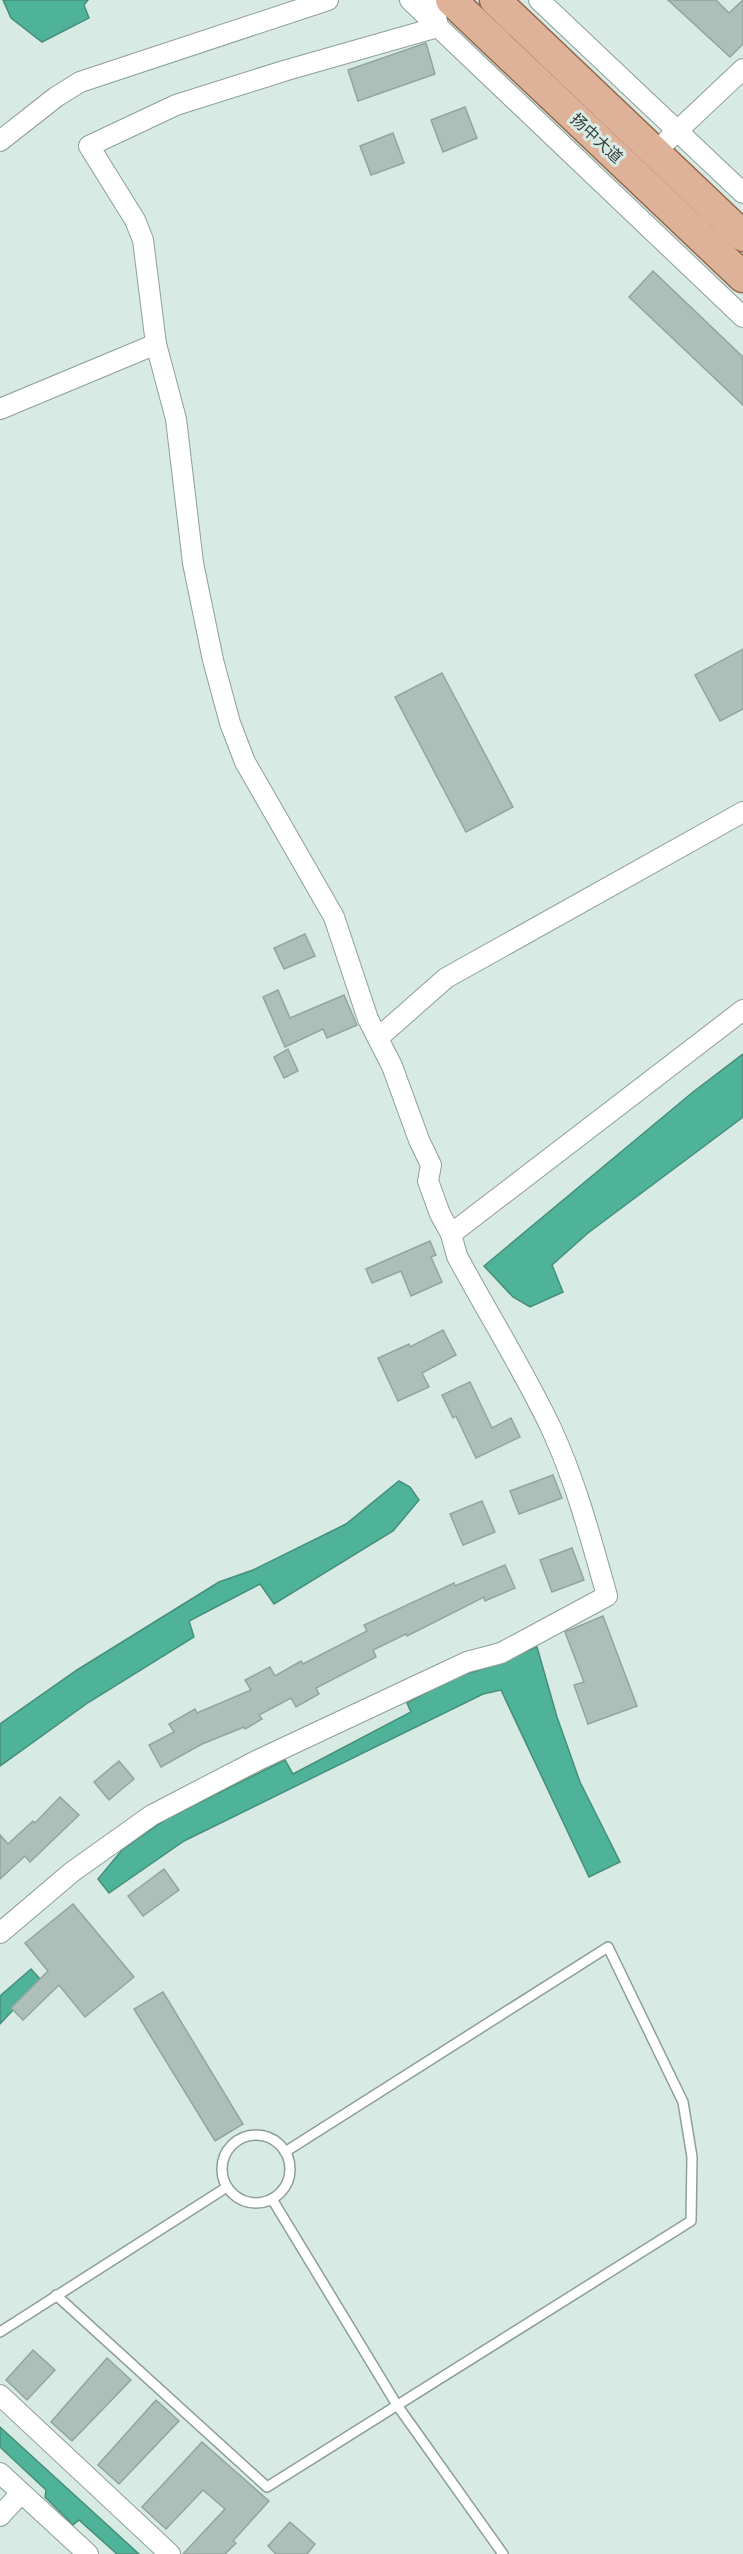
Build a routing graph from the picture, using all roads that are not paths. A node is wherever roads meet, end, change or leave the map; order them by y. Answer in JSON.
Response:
{"nodes":[{"id":1,"x":328,"y":0,"type":"edge"},
{"id":2,"x":410,"y":0,"type":"edge"},
{"id":3,"x":433,"y":0,"type":"edge"},
{"id":4,"x":451,"y":0,"type":"edge"},
{"id":5,"x":495,"y":0,"type":"edge"},
{"id":6,"x":539,"y":0,"type":"edge"},
{"id":7,"x":438,"y":27,"type":"junction"},
{"id":8,"x":743,"y":69,"type":"edge"},
{"id":9,"x":676,"y":131,"type":"junction"},
{"id":10,"x":0,"y":141,"type":"edge"},
{"id":11,"x":655,"y":152,"type":"junction"},
{"id":12,"x":634,"y":173,"type":"junction"},
{"id":13,"x":743,"y":193,"type":"edge"},
{"id":14,"x":743,"y":236,"type":"edge"},
{"id":15,"x":743,"y":277,"type":"edge"},
{"id":16,"x":743,"y":317,"type":"edge"},
{"id":17,"x":156,"y":344,"type":"junction"},
{"id":18,"x":0,"y":409,"type":"edge"},
{"id":19,"x":743,"y":812,"type":"edge"},
{"id":20,"x":743,"y":1011,"type":"edge"},
{"id":21,"x":378,"y":1038,"type":"junction"},
{"id":22,"x":451,"y":1234,"type":"junction"},
{"id":23,"x":0,"y":1933,"type":"edge"},
{"id":24,"x":285,"y":2152,"type":"junction"},
{"id":25,"x":226,"y":2187,"type":"junction"},
{"id":26,"x":272,"y":2199,"type":"junction"},
{"id":27,"x":56,"y":2295,"type":"junction"},
{"id":28,"x":0,"y":2332,"type":"edge"},
{"id":29,"x":0,"y":2395,"type":"edge"},
{"id":30,"x":397,"y":2405,"type":"junction"},
{"id":31,"x":0,"y":2473,"type":"edge"},
{"id":32,"x":21,"y":2493,"type":"junction"},
{"id":33,"x":0,"y":2516,"type":"edge"},
{"id":34,"x":88,"y":2554,"type":"edge"},
{"id":35,"x":170,"y":2554,"type":"edge"},
{"id":36,"x":503,"y":2554,"type":"edge"}],
"edges":[{"from":1,"to":10,"type":"street"},
{"from":2,"to":7,"type":"street"},
{"from":3,"to":7,"type":"street"},
{"from":4,"to":12,"type":"main road","name":"扬中大道"},
{"from":5,"to":11,"type":"main road","name":"扬中大道"},
{"from":6,"to":9,"type":"street"},
{"from":7,"to":16,"type":"street"},
{"from":7,"to":17,"type":"street"},
{"from":8,"to":9,"type":"street"},
{"from":9,"to":11,"type":"street"},
{"from":9,"to":13,"type":"street"},
{"from":11,"to":12,"type":"main road"},
{"from":11,"to":14,"type":"main road","name":"扬中大道"},
{"from":12,"to":15,"type":"main road","name":"扬中大道"},
{"from":17,"to":18,"type":"street"},
{"from":17,"to":21,"type":"street"},
{"from":19,"to":21,"type":"street"},
{"from":20,"to":22,"type":"street"},
{"from":21,"to":22,"type":"street"},
{"from":22,"to":23,"type":"street"},
{"from":24,"to":25,"type":"lane"},
{"from":24,"to":26,"type":"lane"},
{"from":24,"to":30,"type":"lane"},
{"from":25,"to":26,"type":"lane"},
{"from":25,"to":27,"type":"lane"},
{"from":26,"to":30,"type":"lane"},
{"from":27,"to":28,"type":"lane"},
{"from":27,"to":30,"type":"lane"},
{"from":29,"to":35,"type":"street"},
{"from":30,"to":36,"type":"lane"},
{"from":31,"to":32,"type":"street"},
{"from":32,"to":33,"type":"street"},
{"from":32,"to":34,"type":"street"}]}
